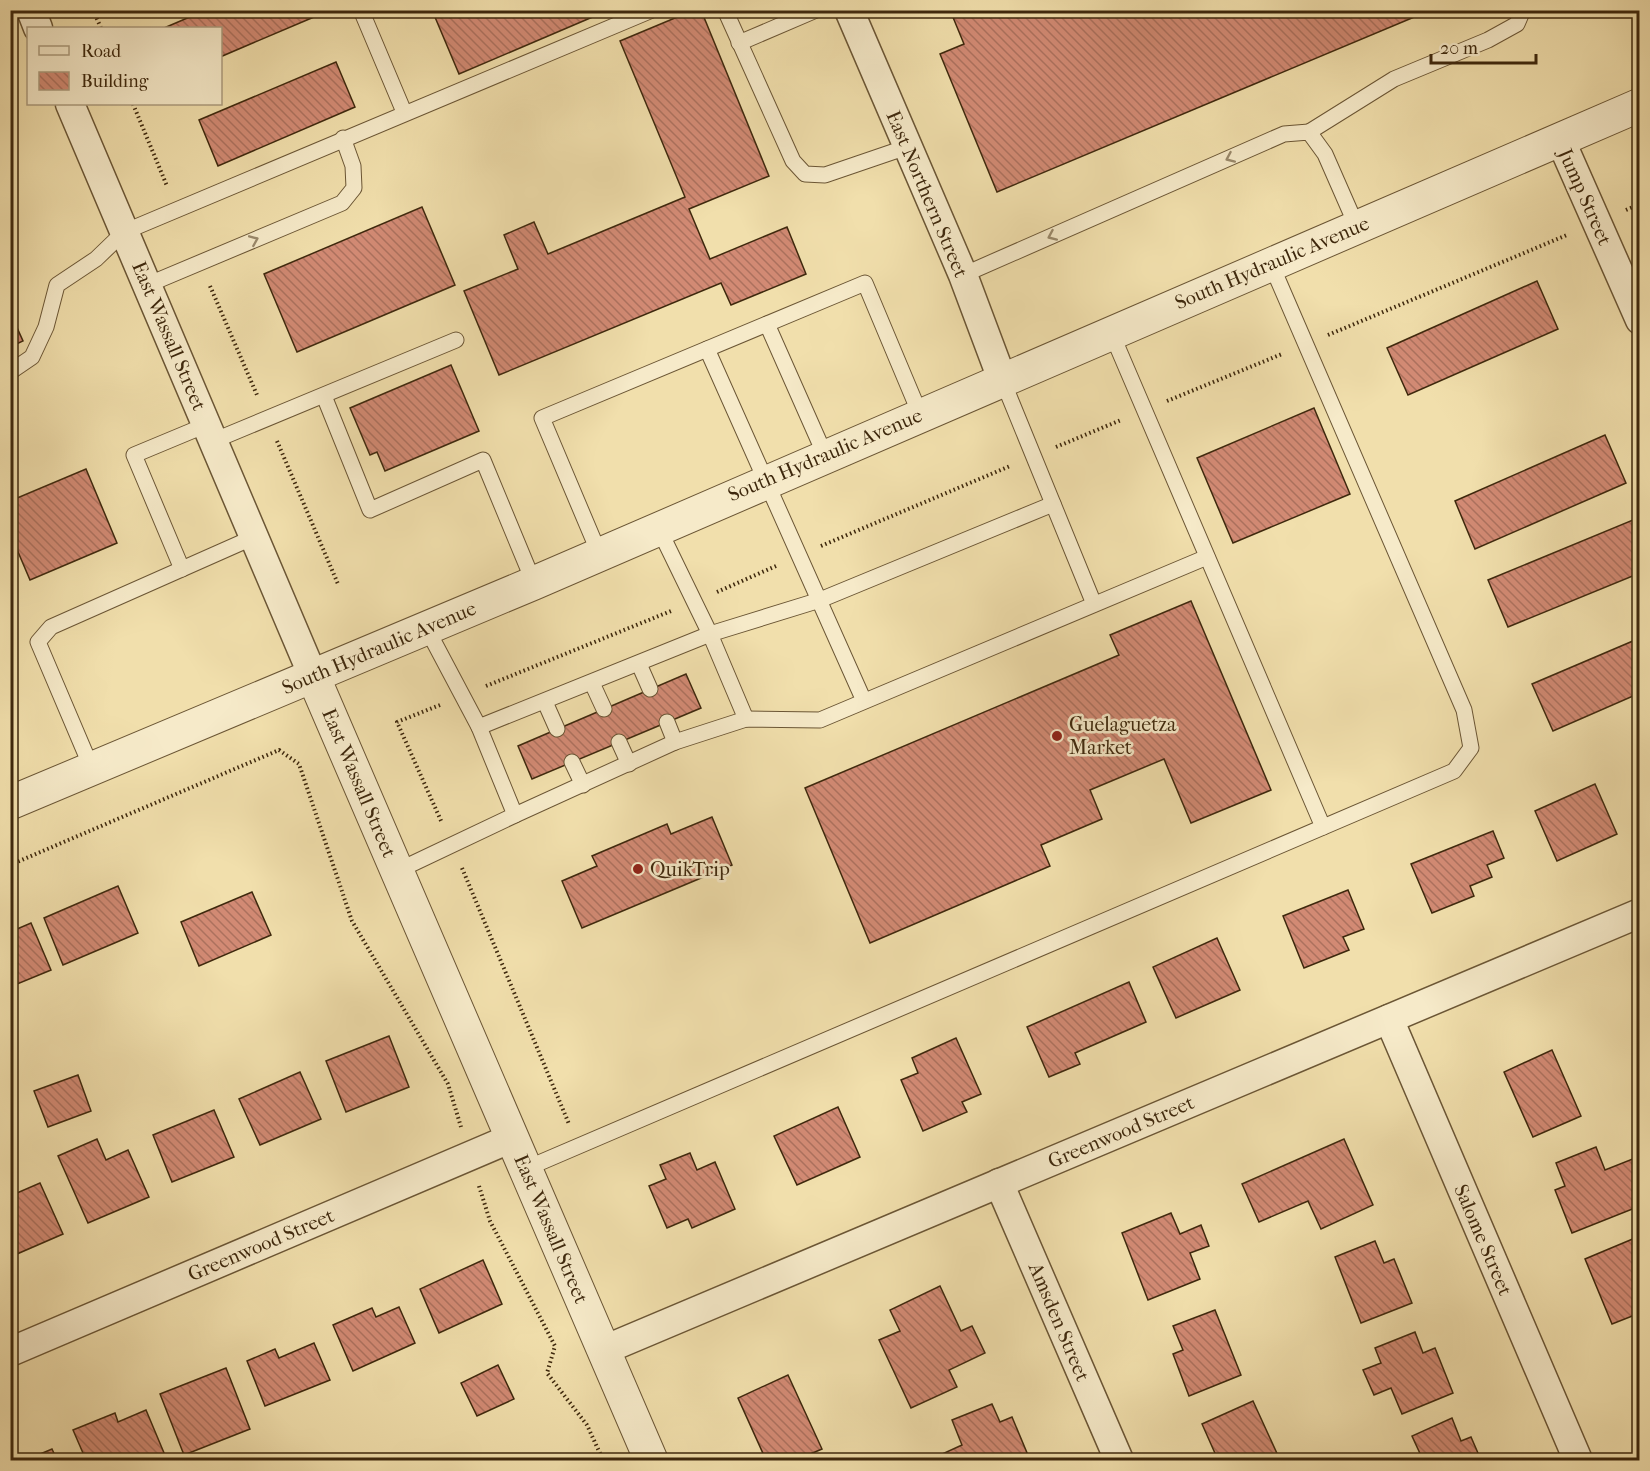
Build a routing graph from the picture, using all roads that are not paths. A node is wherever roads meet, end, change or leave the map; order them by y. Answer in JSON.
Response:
{"nodes":[{"id":1,"x":31,"y":10,"type":"edge"},
{"id":2,"x":361,"y":10,"type":"edge"},
{"id":3,"x":652,"y":10,"type":"edge"},
{"id":4,"x":725,"y":10,"type":"edge"},
{"id":5,"x":816,"y":10,"type":"edge"},
{"id":6,"x":849,"y":10,"type":"edge"},
{"id":7,"x":1522,"y":10,"type":"edge"},
{"id":8,"x":38,"y":27,"type":"edge"},
{"id":9,"x":739,"y":43,"type":"junction"},
{"id":10,"x":70,"y":105,"type":"edge"},
{"id":11,"x":1640,"y":105,"type":"edge"},
{"id":12,"x":404,"y":112,"type":"junction"},
{"id":13,"x":1309,"y":132,"type":"junction"},
{"id":14,"x":343,"y":138,"type":"junction"},
{"id":15,"x":1560,"y":139,"type":"junction"},
{"id":16,"x":908,"y":147,"type":"junction"},
{"id":17,"x":1357,"y":226,"type":"junction"},
{"id":18,"x":124,"y":232,"type":"junction"},
{"id":19,"x":1271,"y":264,"type":"junction"},
{"id":20,"x":963,"y":275,"type":"junction"},
{"id":21,"x":147,"y":285,"type":"junction"},
{"id":22,"x":1640,"y":320,"type":"edge"},
{"id":23,"x":767,"y":324,"type":"junction"},
{"id":24,"x":1111,"y":332,"type":"junction"},
{"id":25,"x":456,"y":340,"type":"dead end"},
{"id":26,"x":706,"y":350,"type":"junction"},
{"id":27,"x":10,"y":372,"type":"edge"},
{"id":28,"x":1002,"y":379,"type":"junction"},
{"id":29,"x":324,"y":396,"type":"junction"},
{"id":30,"x":921,"y":414,"type":"junction"},
{"id":31,"x":210,"y":433,"type":"junction"},
{"id":32,"x":825,"y":455,"type":"junction"},
{"id":33,"x":764,"y":481,"type":"junction"},
{"id":34,"x":1053,"y":504,"type":"junction"},
{"id":35,"x":658,"y":527,"type":"junction"},
{"id":36,"x":254,"y":537,"type":"junction"},
{"id":37,"x":599,"y":553,"type":"junction"},
{"id":38,"x":1207,"y":556,"type":"junction"},
{"id":39,"x":182,"y":569,"type":"junction"},
{"id":40,"x":534,"y":583,"type":"junction"},
{"id":41,"x":820,"y":600,"type":"junction"},
{"id":42,"x":1094,"y":604,"type":"junction"},
{"id":43,"x":426,"y":627,"type":"junction"},
{"id":44,"x":710,"y":634,"type":"junction"},
{"id":45,"x":639,"y":664,"type":"junction"},
{"id":46,"x":313,"y":676,"type":"junction"},
{"id":47,"x":592,"y":683,"type":"junction"},
{"id":48,"x":650,"y":689,"type":"dead end"},
{"id":49,"x":864,"y":701,"type":"junction"},
{"id":50,"x":545,"y":702,"type":"junction"},
{"id":51,"x":604,"y":709,"type":"dead end"},
{"id":52,"x":746,"y":719,"type":"junction"},
{"id":53,"x":667,"y":722,"type":"dead end"},
{"id":54,"x":479,"y":727,"type":"junction"},
{"id":55,"x":557,"y":729,"type":"dead end"},
{"id":56,"x":619,"y":742,"type":"dead end"},
{"id":57,"x":675,"y":742,"type":"junction"},
{"id":58,"x":572,"y":762,"type":"dead end"},
{"id":59,"x":629,"y":764,"type":"junction"},
{"id":60,"x":92,"y":769,"type":"junction"},
{"id":61,"x":583,"y":785,"type":"junction"},
{"id":62,"x":10,"y":803,"type":"edge"},
{"id":63,"x":515,"y":815,"type":"junction"},
{"id":64,"x":1323,"y":827,"type":"junction"},
{"id":65,"x":397,"y":871,"type":"junction"},
{"id":66,"x":1640,"y":914,"type":"edge"},
{"id":67,"x":1389,"y":1019,"type":"junction"},
{"id":68,"x":512,"y":1138,"type":"junction"},
{"id":69,"x":525,"y":1168,"type":"junction"},
{"id":70,"x":999,"y":1183,"type":"junction"},
{"id":71,"x":604,"y":1350,"type":"junction"},
{"id":72,"x":10,"y":1352,"type":"edge"},
{"id":73,"x":651,"y":1461,"type":"edge"},
{"id":74,"x":1119,"y":1461,"type":"edge"},
{"id":75,"x":1578,"y":1461,"type":"edge"}],
"edges":[{"from":1,"to":8,"type":"street"},
{"from":2,"to":12,"type":"lane"},
{"from":3,"to":12,"type":"lane"},
{"from":4,"to":9,"type":"lane"},
{"from":5,"to":9,"type":"lane"},
{"from":6,"to":16,"type":"street","name":"East Northern Street"},
{"from":7,"to":13,"type":"lane"},
{"from":9,"to":16,"type":"lane"},
{"from":10,"to":18,"type":"street","name":"East Wassall Street"},
{"from":11,"to":15,"type":"street","name":"South Hydraulic Avenue"},
{"from":12,"to":14,"type":"lane"},
{"from":13,"to":17,"type":"lane"},
{"from":13,"to":20,"type":"lane","one_way":true},
{"from":14,"to":18,"type":"lane"},
{"from":21,"to":14,"type":"lane","one_way":true},
{"from":15,"to":17,"type":"street","name":"South Hydraulic Avenue"},
{"from":15,"to":22,"type":"street","name":"Jump Street"},
{"from":16,"to":20,"type":"street","name":"East Northern Street"},
{"from":17,"to":19,"type":"street","name":"South Hydraulic Avenue"},
{"from":18,"to":21,"type":"street","name":"East Wassall Street"},
{"from":18,"to":27,"type":"lane"},
{"from":19,"to":24,"type":"street","name":"South Hydraulic Avenue"},
{"from":19,"to":64,"type":"lane"},
{"from":20,"to":28,"type":"street","name":"East Northern Street"},
{"from":21,"to":31,"type":"street","name":"East Wassall Street"},
{"from":23,"to":26,"type":"lane"},
{"from":23,"to":30,"type":"lane"},
{"from":23,"to":32,"type":"lane"},
{"from":24,"to":28,"type":"street","name":"South Hydraulic Avenue"},
{"from":24,"to":38,"type":"lane"},
{"from":25,"to":29,"type":"lane"},
{"from":26,"to":33,"type":"lane"},
{"from":26,"to":37,"type":"lane"},
{"from":28,"to":30,"type":"street","name":"South Hydraulic Avenue"},
{"from":28,"to":34,"type":"lane"},
{"from":29,"to":31,"type":"lane"},
{"from":29,"to":40,"type":"lane"},
{"from":30,"to":32,"type":"street","name":"South Hydraulic Avenue"},
{"from":31,"to":36,"type":"street","name":"East Wassall Street"},
{"from":31,"to":39,"type":"lane"},
{"from":32,"to":33,"type":"street","name":"South Hydraulic Avenue"},
{"from":33,"to":35,"type":"street","name":"South Hydraulic Avenue"},
{"from":33,"to":41,"type":"lane"},
{"from":34,"to":41,"type":"lane"},
{"from":34,"to":42,"type":"lane"},
{"from":35,"to":37,"type":"street","name":"South Hydraulic Avenue"},
{"from":35,"to":44,"type":"lane"},
{"from":36,"to":39,"type":"lane"},
{"from":36,"to":46,"type":"street","name":"East Wassall Street"},
{"from":37,"to":40,"type":"street","name":"South Hydraulic Avenue"},
{"from":38,"to":42,"type":"lane"},
{"from":38,"to":64,"type":"lane"},
{"from":39,"to":60,"type":"lane"},
{"from":40,"to":43,"type":"street","name":"South Hydraulic Avenue"},
{"from":41,"to":44,"type":"lane"},
{"from":41,"to":49,"type":"lane"},
{"from":42,"to":49,"type":"lane"},
{"from":43,"to":46,"type":"street","name":"South Hydraulic Avenue"},
{"from":43,"to":54,"type":"lane"},
{"from":44,"to":45,"type":"lane"},
{"from":44,"to":52,"type":"lane"},
{"from":45,"to":47,"type":"lane"},
{"from":45,"to":48,"type":"lane"},
{"from":46,"to":60,"type":"street","name":"South Hydraulic Avenue"},
{"from":46,"to":65,"type":"street","name":"East Wassall Street"},
{"from":47,"to":50,"type":"lane"},
{"from":47,"to":51,"type":"lane"},
{"from":49,"to":52,"type":"lane"},
{"from":50,"to":54,"type":"lane"},
{"from":50,"to":55,"type":"lane"},
{"from":52,"to":57,"type":"lane"},
{"from":53,"to":57,"type":"lane"},
{"from":54,"to":63,"type":"lane"},
{"from":56,"to":59,"type":"lane"},
{"from":57,"to":59,"type":"lane"},
{"from":58,"to":61,"type":"lane"},
{"from":59,"to":61,"type":"lane"},
{"from":60,"to":62,"type":"street","name":"South Hydraulic Avenue"},
{"from":61,"to":63,"type":"lane"},
{"from":63,"to":65,"type":"lane"},
{"from":64,"to":69,"type":"lane"},
{"from":65,"to":68,"type":"street","name":"East Wassall Street"},
{"from":66,"to":67,"type":"street","name":"Greenwood Street"},
{"from":67,"to":70,"type":"street","name":"Greenwood Street"},
{"from":67,"to":75,"type":"street","name":"Salome Street"},
{"from":68,"to":69,"type":"street","name":"East Wassall Street"},
{"from":68,"to":72,"type":"street","name":"Greenwood Street"},
{"from":69,"to":71,"type":"street","name":"East Wassall Street"},
{"from":70,"to":71,"type":"street","name":"Greenwood Street"},
{"from":70,"to":74,"type":"street","name":"Amsden Street"},
{"from":71,"to":73,"type":"street","name":"East Wassall Street"}]}
